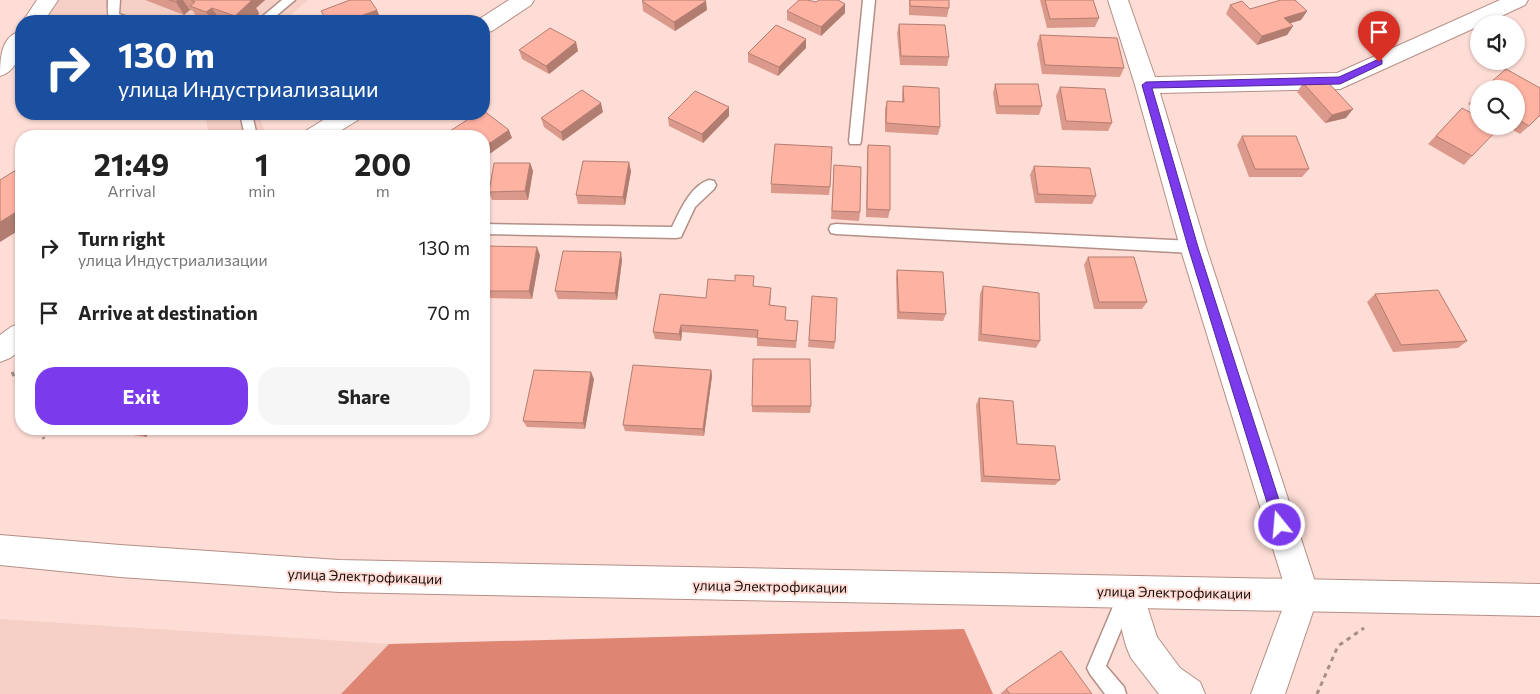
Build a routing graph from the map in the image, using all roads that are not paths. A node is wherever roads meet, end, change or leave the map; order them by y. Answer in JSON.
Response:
{"nodes":[{"id":1,"x":48,"y":0,"type":"edge"},
{"id":2,"x":114,"y":0,"type":"edge"},
{"id":3,"x":289,"y":0,"type":"edge"},
{"id":4,"x":524,"y":0,"type":"edge"},
{"id":5,"x":869,"y":0,"type":"edge"},
{"id":6,"x":1118,"y":0,"type":"edge"},
{"id":7,"x":1518,"y":0,"type":"edge"},
{"id":8,"x":37,"y":15,"type":"edge"},
{"id":9,"x":113,"y":15,"type":"edge"},
{"id":10,"x":271,"y":15,"type":"edge"},
{"id":11,"x":490,"y":22,"type":"edge"},
{"id":12,"x":15,"y":47,"type":"edge"},
{"id":13,"x":0,"y":68,"type":"edge"},
{"id":14,"x":1146,"y":85,"type":"junction"},
{"id":15,"x":340,"y":120,"type":"edge"},
{"id":16,"x":325,"y":130,"type":"edge"},
{"id":17,"x":855,"y":141,"type":"dead end"},
{"id":18,"x":709,"y":185,"type":"dead end"},
{"id":19,"x":490,"y":229,"type":"edge"},
{"id":20,"x":836,"y":229,"type":"dead end"},
{"id":21,"x":1193,"y":247,"type":"junction"},
{"id":22,"x":15,"y":335,"type":"edge"},
{"id":23,"x":6,"y":361,"type":"edge"},
{"id":24,"x":0,"y":550,"type":"edge"},
{"id":25,"x":1128,"y":592,"type":"junction"},
{"id":26,"x":1303,"y":594,"type":"junction"},
{"id":27,"x":1540,"y":600,"type":"edge"},
{"id":28,"x":1117,"y":694,"type":"edge"},
{"id":29,"x":1188,"y":694,"type":"edge"},
{"id":30,"x":1268,"y":694,"type":"edge"}],
"edges":[{"from":1,"to":8,"type":"street"},
{"from":2,"to":9,"type":"lane"},
{"from":3,"to":10,"type":"lane"},
{"from":4,"to":11,"type":"street"},
{"from":5,"to":17,"type":"lane"},
{"from":6,"to":14,"type":"street"},
{"from":7,"to":14,"type":"street"},
{"from":12,"to":13,"type":"street"},
{"from":14,"to":21,"type":"street"},
{"from":15,"to":16,"type":"street"},
{"from":18,"to":19,"type":"lane"},
{"from":20,"to":21,"type":"lane"},
{"from":21,"to":26,"type":"street"},
{"from":22,"to":23,"type":"street"},
{"from":24,"to":25,"type":"street","name":"улица Электрофикации"},
{"from":25,"to":26,"type":"street","name":"улица Электрофикации"},
{"from":25,"to":28,"type":"lane"},
{"from":25,"to":29,"type":"street"},
{"from":26,"to":27,"type":"street","name":"улица Электрофикации"},
{"from":26,"to":30,"type":"street"}]}
